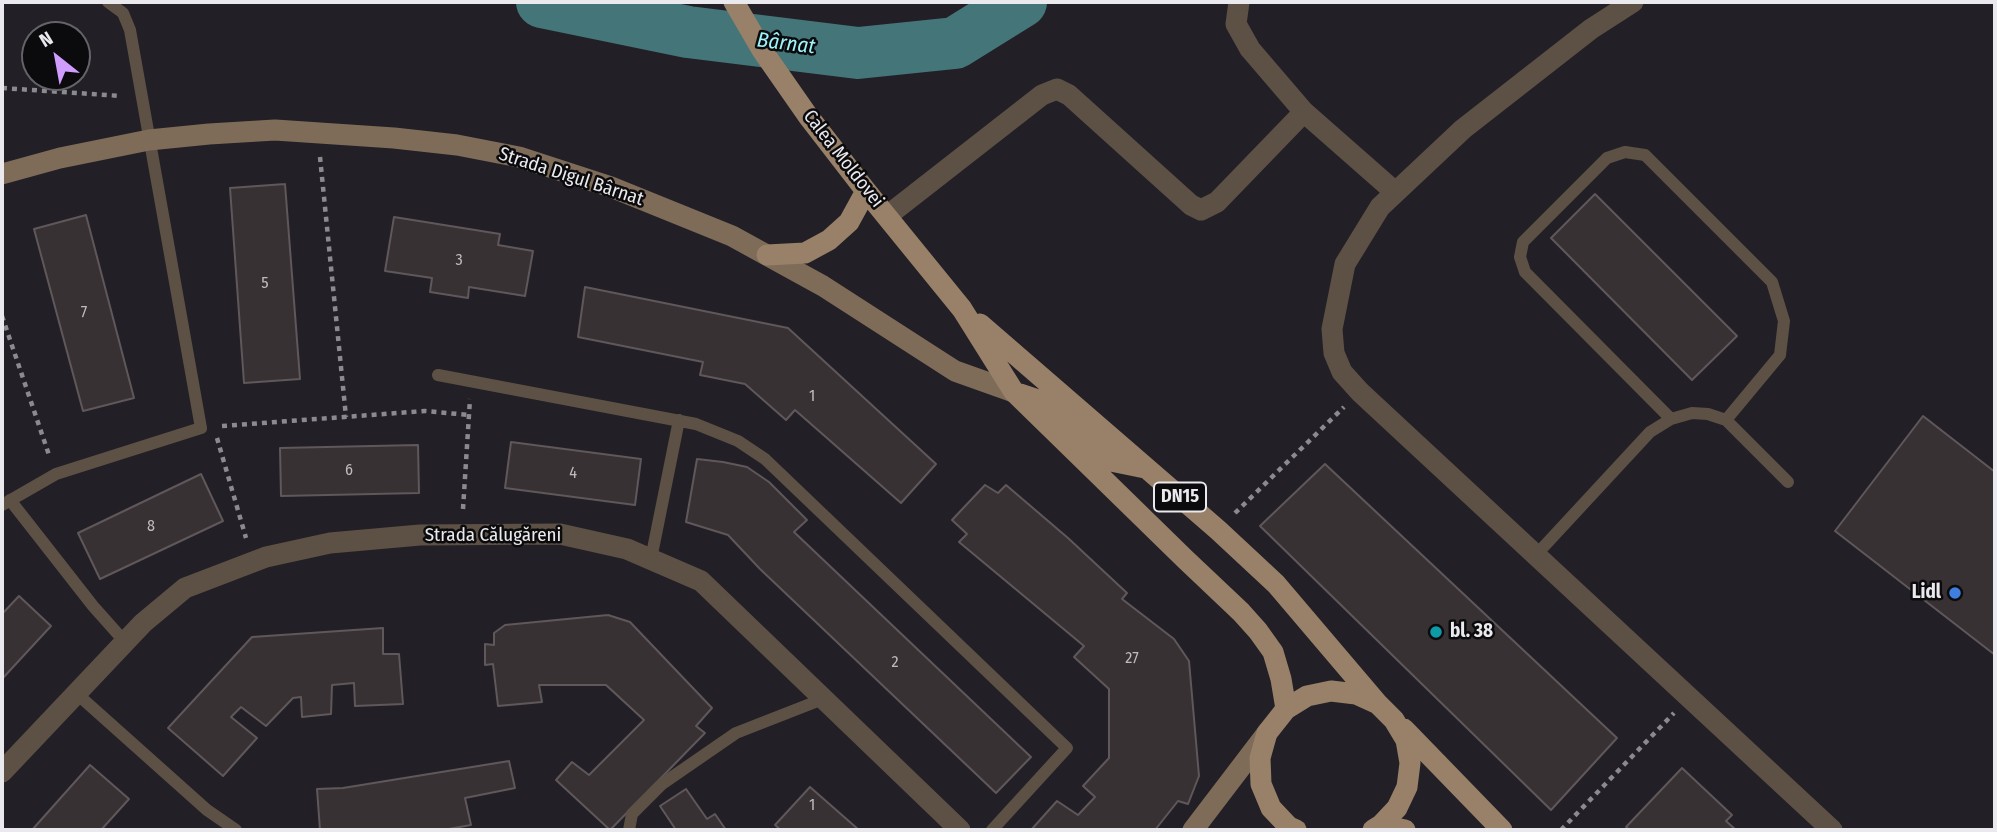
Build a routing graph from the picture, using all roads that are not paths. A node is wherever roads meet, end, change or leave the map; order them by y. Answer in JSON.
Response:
{"nodes":[{"id":1,"x":108,"y":2,"type":"edge"},
{"id":2,"x":734,"y":2,"type":"edge"},
{"id":3,"x":1238,"y":2,"type":"edge"},
{"id":4,"x":1633,"y":2,"type":"edge"},
{"id":5,"x":1304,"y":112,"type":"junction"},
{"id":6,"x":149,"y":140,"type":"junction"},
{"id":7,"x":2,"y":174,"type":"edge"},
{"id":8,"x":866,"y":191,"type":"junction"},
{"id":9,"x":1395,"y":192,"type":"junction"},
{"id":10,"x":887,"y":216,"type":"junction"},
{"id":11,"x":767,"y":254,"type":"junction"},
{"id":12,"x":962,"y":309,"type":"junction"},
{"id":13,"x":438,"y":375,"type":"dead end"},
{"id":14,"x":1014,"y":392,"type":"junction"},
{"id":15,"x":1671,"y":419,"type":"junction"},
{"id":16,"x":679,"y":420,"type":"junction"},
{"id":17,"x":1726,"y":420,"type":"junction"},
{"id":18,"x":1147,"y":468,"type":"junction"},
{"id":19,"x":1788,"y":482,"type":"dead end"},
{"id":20,"x":6,"y":502,"type":"edge"},
{"id":21,"x":1536,"y":555,"type":"junction"},
{"id":22,"x":650,"y":559,"type":"junction"},
{"id":23,"x":125,"y":642,"type":"junction"},
{"id":24,"x":76,"y":693,"type":"junction"},
{"id":25,"x":823,"y":699,"type":"junction"},
{"id":26,"x":1377,"y":704,"type":"junction"},
{"id":27,"x":1286,"y":709,"type":"junction"},
{"id":28,"x":1394,"y":720,"type":"junction"},
{"id":29,"x":1267,"y":733,"type":"junction"},
{"id":30,"x":2,"y":772,"type":"edge"},
{"id":31,"x":1377,"y":828,"type":"edge"},
{"id":32,"x":236,"y":830,"type":"edge"},
{"id":33,"x":629,"y":830,"type":"edge"},
{"id":34,"x":960,"y":830,"type":"edge"},
{"id":35,"x":992,"y":830,"type":"edge"},
{"id":36,"x":1193,"y":830,"type":"edge"},
{"id":37,"x":1296,"y":830,"type":"edge"},
{"id":38,"x":1405,"y":830,"type":"edge"},
{"id":39,"x":1502,"y":830,"type":"edge"},
{"id":40,"x":1832,"y":830,"type":"edge"}],
"edges":[{"from":1,"to":6,"type":"lane"},
{"from":2,"to":8,"type":"main road","name":"Calea Moldovei","number":"DN15"},
{"from":3,"to":5,"type":"street"},
{"from":4,"to":9,"type":"street"},
{"from":5,"to":9,"type":"street"},
{"from":5,"to":10,"type":"street"},
{"from":6,"to":7,"type":"street","name":"Strada Digul Bârnat"},
{"from":6,"to":11,"type":"street","name":"Strada Digul Bârnat"},
{"from":6,"to":20,"type":"lane"},
{"from":8,"to":10,"type":"main road","name":"Calea Moldovei","number":"DN15"},
{"from":8,"to":11,"type":"main road"},
{"from":9,"to":21,"type":"street"},
{"from":10,"to":12,"type":"main road","name":"Calea Moldovei","number":"DN15"},
{"from":11,"to":14,"type":"street","name":"Strada Digul Bârnat"},
{"from":12,"to":14,"type":"main road","number":"DN15"},
{"from":12,"to":18,"type":"main road","number":"DN15"},
{"from":13,"to":16,"type":"lane"},
{"from":14,"to":18,"type":"main road"},
{"from":14,"to":27,"type":"main road","number":"DN15"},
{"from":15,"to":17,"type":"lane"},
{"from":15,"to":17,"type":"lane"},
{"from":15,"to":21,"type":"lane"},
{"from":16,"to":22,"type":"lane"},
{"from":16,"to":35,"type":"lane"},
{"from":17,"to":19,"type":"lane"},
{"from":18,"to":26,"type":"main road","number":"DN15"},
{"from":20,"to":23,"type":"lane"},
{"from":21,"to":40,"type":"street"},
{"from":22,"to":23,"type":"street","name":"Strada Călugăreni"},
{"from":22,"to":25,"type":"street","name":"Strada Călugăreni"},
{"from":23,"to":24,"type":"street","name":"Strada Călugăreni"},
{"from":24,"to":30,"type":"street","name":"Strada Călugăreni"},
{"from":24,"to":32,"type":"lane"},
{"from":25,"to":33,"type":"lane"},
{"from":25,"to":34,"type":"street","name":"Strada Călugăreni"},
{"from":26,"to":27,"type":"main road","number":"DN15"},
{"from":26,"to":28,"type":"main road","number":"DN15"},
{"from":27,"to":29,"type":"main road","number":"DN15"},
{"from":28,"to":31,"type":"main road","number":"DN15"},
{"from":28,"to":39,"type":"main road","number":"DN15"},
{"from":29,"to":36,"type":"street"},
{"from":29,"to":37,"type":"main road","number":"DN15"},
{"from":31,"to":38,"type":"main road","number":"DN15"}]}
